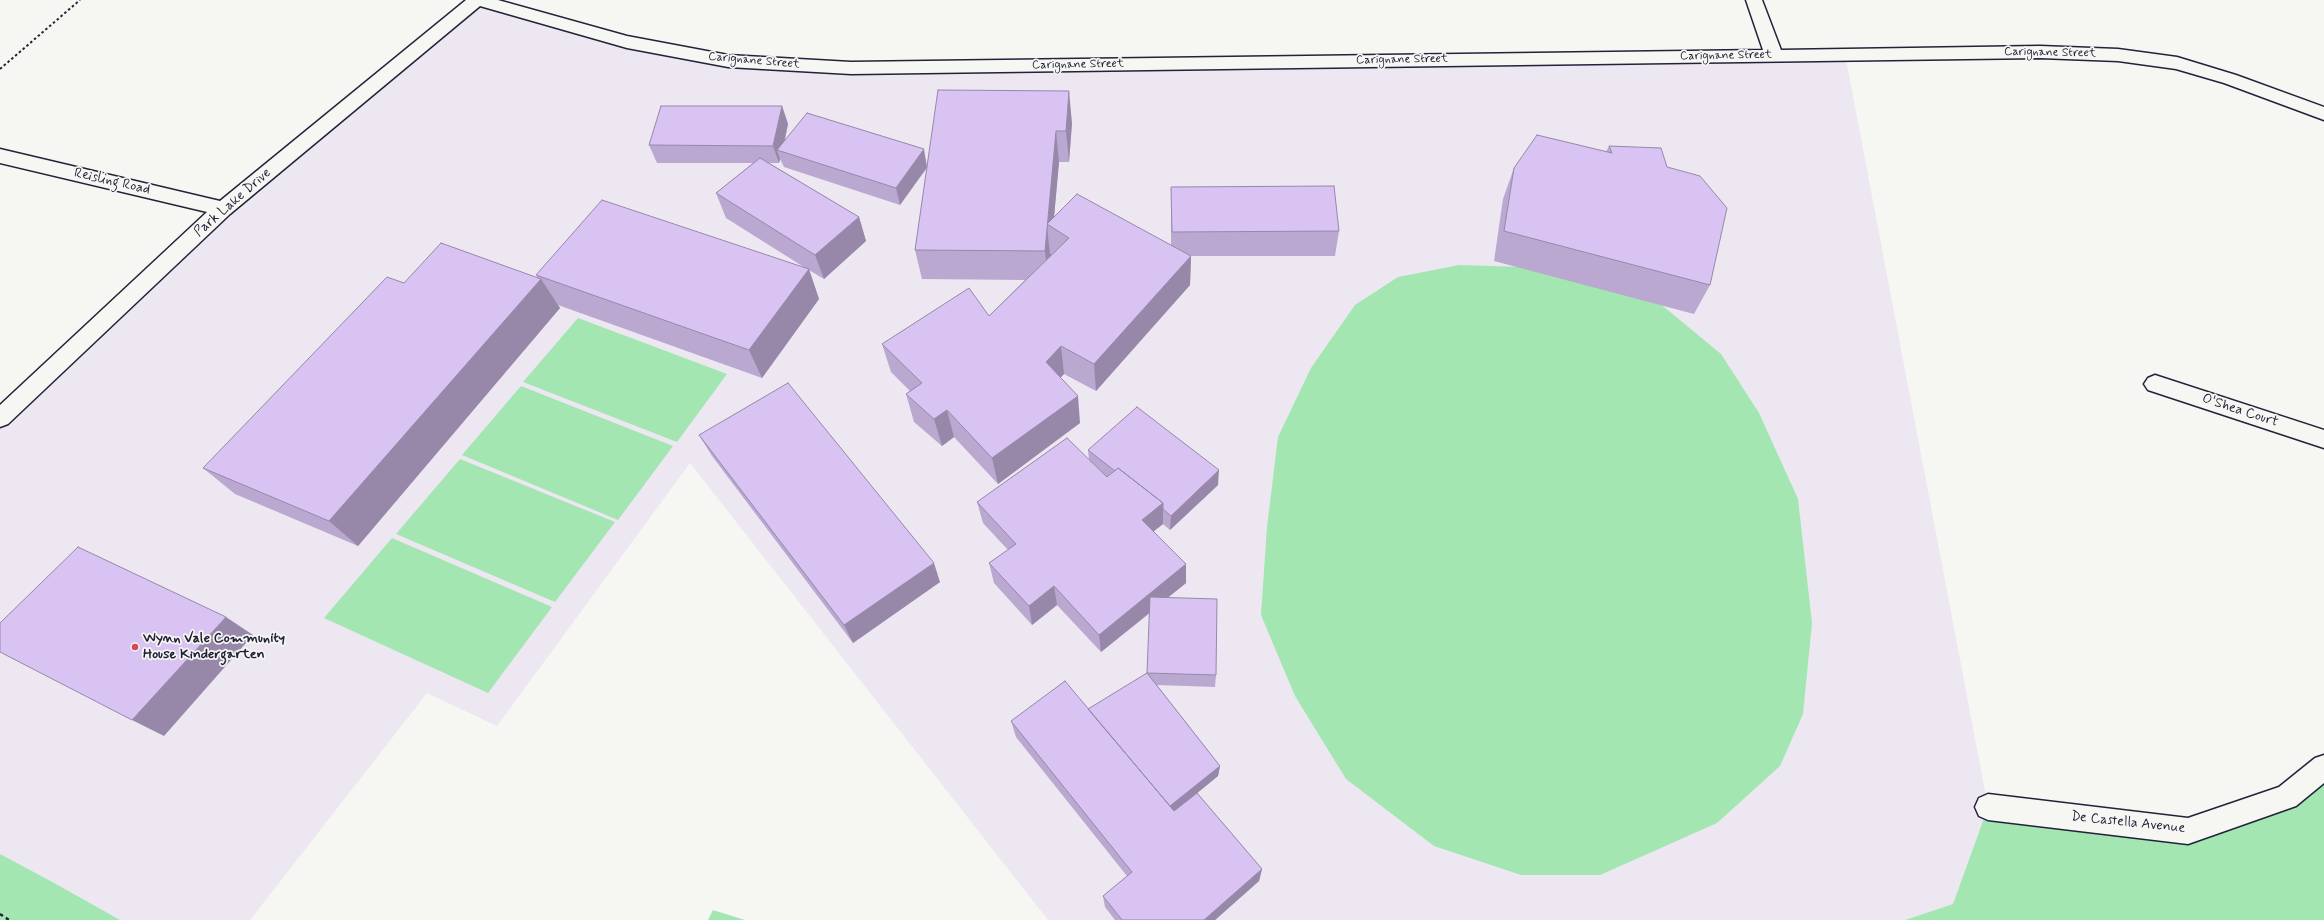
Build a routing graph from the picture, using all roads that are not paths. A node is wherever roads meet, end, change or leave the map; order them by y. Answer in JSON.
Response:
{"nodes":[{"id":1,"x":477,"y":0,"type":"edge"},
{"id":2,"x":1754,"y":0,"type":"edge"},
{"id":3,"x":1774,"y":55,"type":"junction"},
{"id":4,"x":2324,"y":114,"type":"edge"},
{"id":5,"x":0,"y":156,"type":"edge"},
{"id":6,"x":223,"y":209,"type":"junction"},
{"id":7,"x":2155,"y":384,"type":"dead end"},
{"id":8,"x":0,"y":418,"type":"edge"},
{"id":9,"x":2324,"y":439,"type":"edge"},
{"id":10,"x":2324,"y":766,"type":"edge"},
{"id":11,"x":1988,"y":807,"type":"dead end"}],
"edges":[{"from":1,"to":3,"type":"street","name":"Carignane Street"},
{"from":1,"to":6,"type":"street","name":"Park Lake Drive"},
{"from":2,"to":3,"type":"street"},
{"from":3,"to":4,"type":"street","name":"Carignane Street"},
{"from":5,"to":6,"type":"street","name":"Reisling Road"},
{"from":6,"to":8,"type":"street","name":"Park Lake Drive"},
{"from":7,"to":9,"type":"street","name":"O'Shea Court"},
{"from":10,"to":11,"type":"street","name":"De Castella Avenue"}]}
